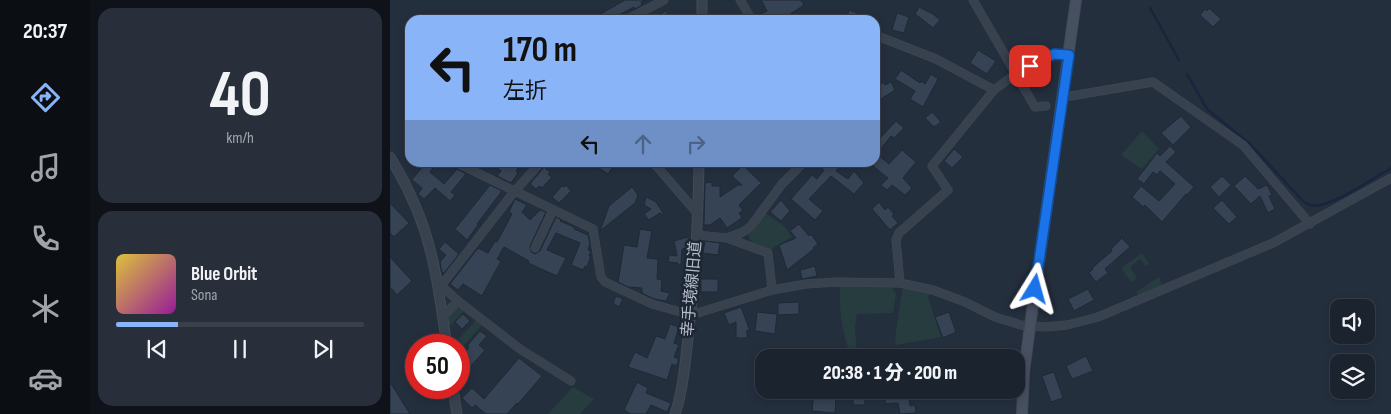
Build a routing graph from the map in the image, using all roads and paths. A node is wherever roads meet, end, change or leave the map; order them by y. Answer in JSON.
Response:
{"nodes":[{"id":1,"x":664,"y":0,"type":"edge"},
{"id":2,"x":702,"y":0,"type":"edge"},
{"id":3,"x":740,"y":0,"type":"edge"},
{"id":4,"x":973,"y":0,"type":"edge"},
{"id":5,"x":1076,"y":0,"type":"edge"},
{"id":6,"x":636,"y":15,"type":"edge"},
{"id":7,"x":702,"y":15,"type":"edge"},
{"id":8,"x":749,"y":15,"type":"edge"},
{"id":9,"x":880,"y":37,"type":"edge"},
{"id":10,"x":1069,"y":55,"type":"junction"},
{"id":11,"x":1016,"y":74,"type":"junction"},
{"id":12,"x":994,"y":90,"type":"junction"},
{"id":13,"x":1062,"y":96,"type":"junction"},
{"id":14,"x":1046,"y":106,"type":"dead end"},
{"id":15,"x":390,"y":157,"type":"edge"},
{"id":16,"x":466,"y":167,"type":"edge"},
{"id":17,"x":536,"y":167,"type":"edge"},
{"id":18,"x":658,"y":167,"type":"edge"},
{"id":19,"x":699,"y":167,"type":"edge"},
{"id":20,"x":799,"y":167,"type":"edge"},
{"id":21,"x":1391,"y":178,"type":"edge"},
{"id":22,"x":514,"y":192,"type":"junction"},
{"id":23,"x":552,"y":210,"type":"junction"},
{"id":24,"x":698,"y":214,"type":"junction"},
{"id":25,"x":1310,"y":224,"type":"junction"},
{"id":26,"x":697,"y":235,"type":"junction"},
{"id":27,"x":727,"y":238,"type":"junction"},
{"id":28,"x":535,"y":248,"type":"dead end"},
{"id":29,"x":900,"y":283,"type":"junction"},
{"id":30,"x":437,"y":287,"type":"junction"},
{"id":31,"x":772,"y":290,"type":"junction"},
{"id":32,"x":458,"y":301,"type":"junction"},
{"id":33,"x":691,"y":315,"type":"junction"},
{"id":34,"x":442,"y":317,"type":"junction"},
{"id":35,"x":1030,"y":326,"type":"junction"},
{"id":36,"x":444,"y":334,"type":"edge"},
{"id":37,"x":571,"y":382,"type":"dead end"},
{"id":38,"x":455,"y":399,"type":"edge"},
{"id":39,"x":457,"y":414,"type":"edge"},
{"id":40,"x":676,"y":414,"type":"edge"},
{"id":41,"x":1022,"y":414,"type":"edge"}],
"edges":[{"from":1,"to":6,"type":"street"},
{"from":2,"to":7,"type":"street"},
{"from":3,"to":8,"type":"street"},
{"from":4,"to":11,"type":"street"},
{"from":5,"to":10,"type":"main road"},
{"from":9,"to":12,"type":"street"},
{"from":10,"to":11,"type":"street"},
{"from":10,"to":13,"type":"main road"},
{"from":11,"to":12,"type":"street"},
{"from":11,"to":14,"type":"street"},
{"from":12,"to":29,"type":"street"},
{"from":13,"to":25,"type":"street"},
{"from":13,"to":35,"type":"main road"},
{"from":15,"to":30,"type":"street"},
{"from":16,"to":22,"type":"street"},
{"from":17,"to":22,"type":"street"},
{"from":18,"to":24,"type":"street"},
{"from":19,"to":24,"type":"street","name":"幸手境線旧道"},
{"from":20,"to":27,"type":"street"},
{"from":21,"to":25,"type":"street"},
{"from":22,"to":23,"type":"street"},
{"from":22,"to":30,"type":"street"},
{"from":23,"to":28,"type":"street"},
{"from":23,"to":33,"type":"street"},
{"from":24,"to":26,"type":"street","name":"幸手境線旧道"},
{"from":25,"to":35,"type":"street"},
{"from":26,"to":27,"type":"street"},
{"from":26,"to":33,"type":"street","name":"幸手境線旧道"},
{"from":27,"to":31,"type":"street"},
{"from":29,"to":31,"type":"street"},
{"from":29,"to":35,"type":"street"},
{"from":30,"to":32,"type":"street"},
{"from":30,"to":34,"type":"street"},
{"from":31,"to":33,"type":"street"},
{"from":32,"to":34,"type":"street"},
{"from":32,"to":37,"type":"street"},
{"from":33,"to":40,"type":"street","name":"幸手境線旧道"},
{"from":34,"to":36,"type":"street"},
{"from":35,"to":41,"type":"main road"},
{"from":38,"to":39,"type":"street"}]}
